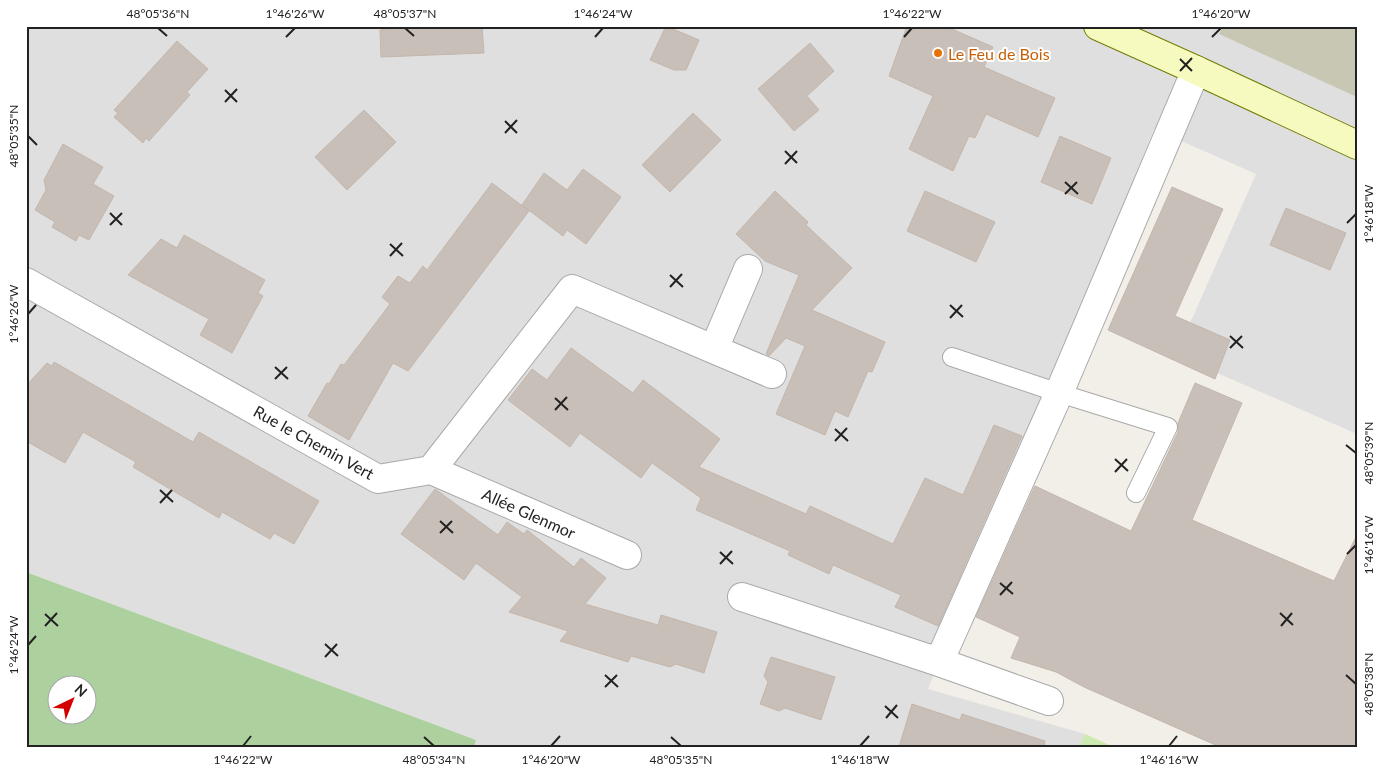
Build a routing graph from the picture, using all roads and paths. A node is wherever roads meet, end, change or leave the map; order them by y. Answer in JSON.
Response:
{"nodes":[{"id":1,"x":1098,"y":26,"type":"edge"},
{"id":2,"x":1196,"y":70,"type":"junction"},
{"id":3,"x":1357,"y":145,"type":"edge"},
{"id":4,"x":748,"y":269,"type":"dead end"},
{"id":5,"x":26,"y":282,"type":"edge"},
{"id":6,"x":714,"y":349,"type":"junction"},
{"id":7,"x":952,"y":357,"type":"dead end"},
{"id":8,"x":772,"y":374,"type":"dead end"},
{"id":9,"x":1059,"y":394,"type":"junction"},
{"id":10,"x":431,"y":470,"type":"junction"},
{"id":11,"x":1136,"y":493,"type":"dead end"},
{"id":12,"x":626,"y":555,"type":"dead end"},
{"id":13,"x":742,"y":597,"type":"dead end"},
{"id":14,"x":939,"y":662,"type":"junction"},
{"id":15,"x":1049,"y":701,"type":"dead end"}],
"edges":[{"from":1,"to":2,"type":"main road"},
{"from":2,"to":3,"type":"main road"},
{"from":2,"to":9,"type":"street"},
{"from":4,"to":6,"type":"street"},
{"from":5,"to":10,"type":"street","name":"Rue le Chemin Vert"},
{"from":6,"to":8,"type":"street"},
{"from":6,"to":10,"type":"street"},
{"from":7,"to":9,"type":"lane"},
{"from":9,"to":11,"type":"lane"},
{"from":9,"to":14,"type":"street"},
{"from":10,"to":12,"type":"street","name":"Allée Glenmor"},
{"from":13,"to":14,"type":"street"},
{"from":14,"to":15,"type":"street"}]}
